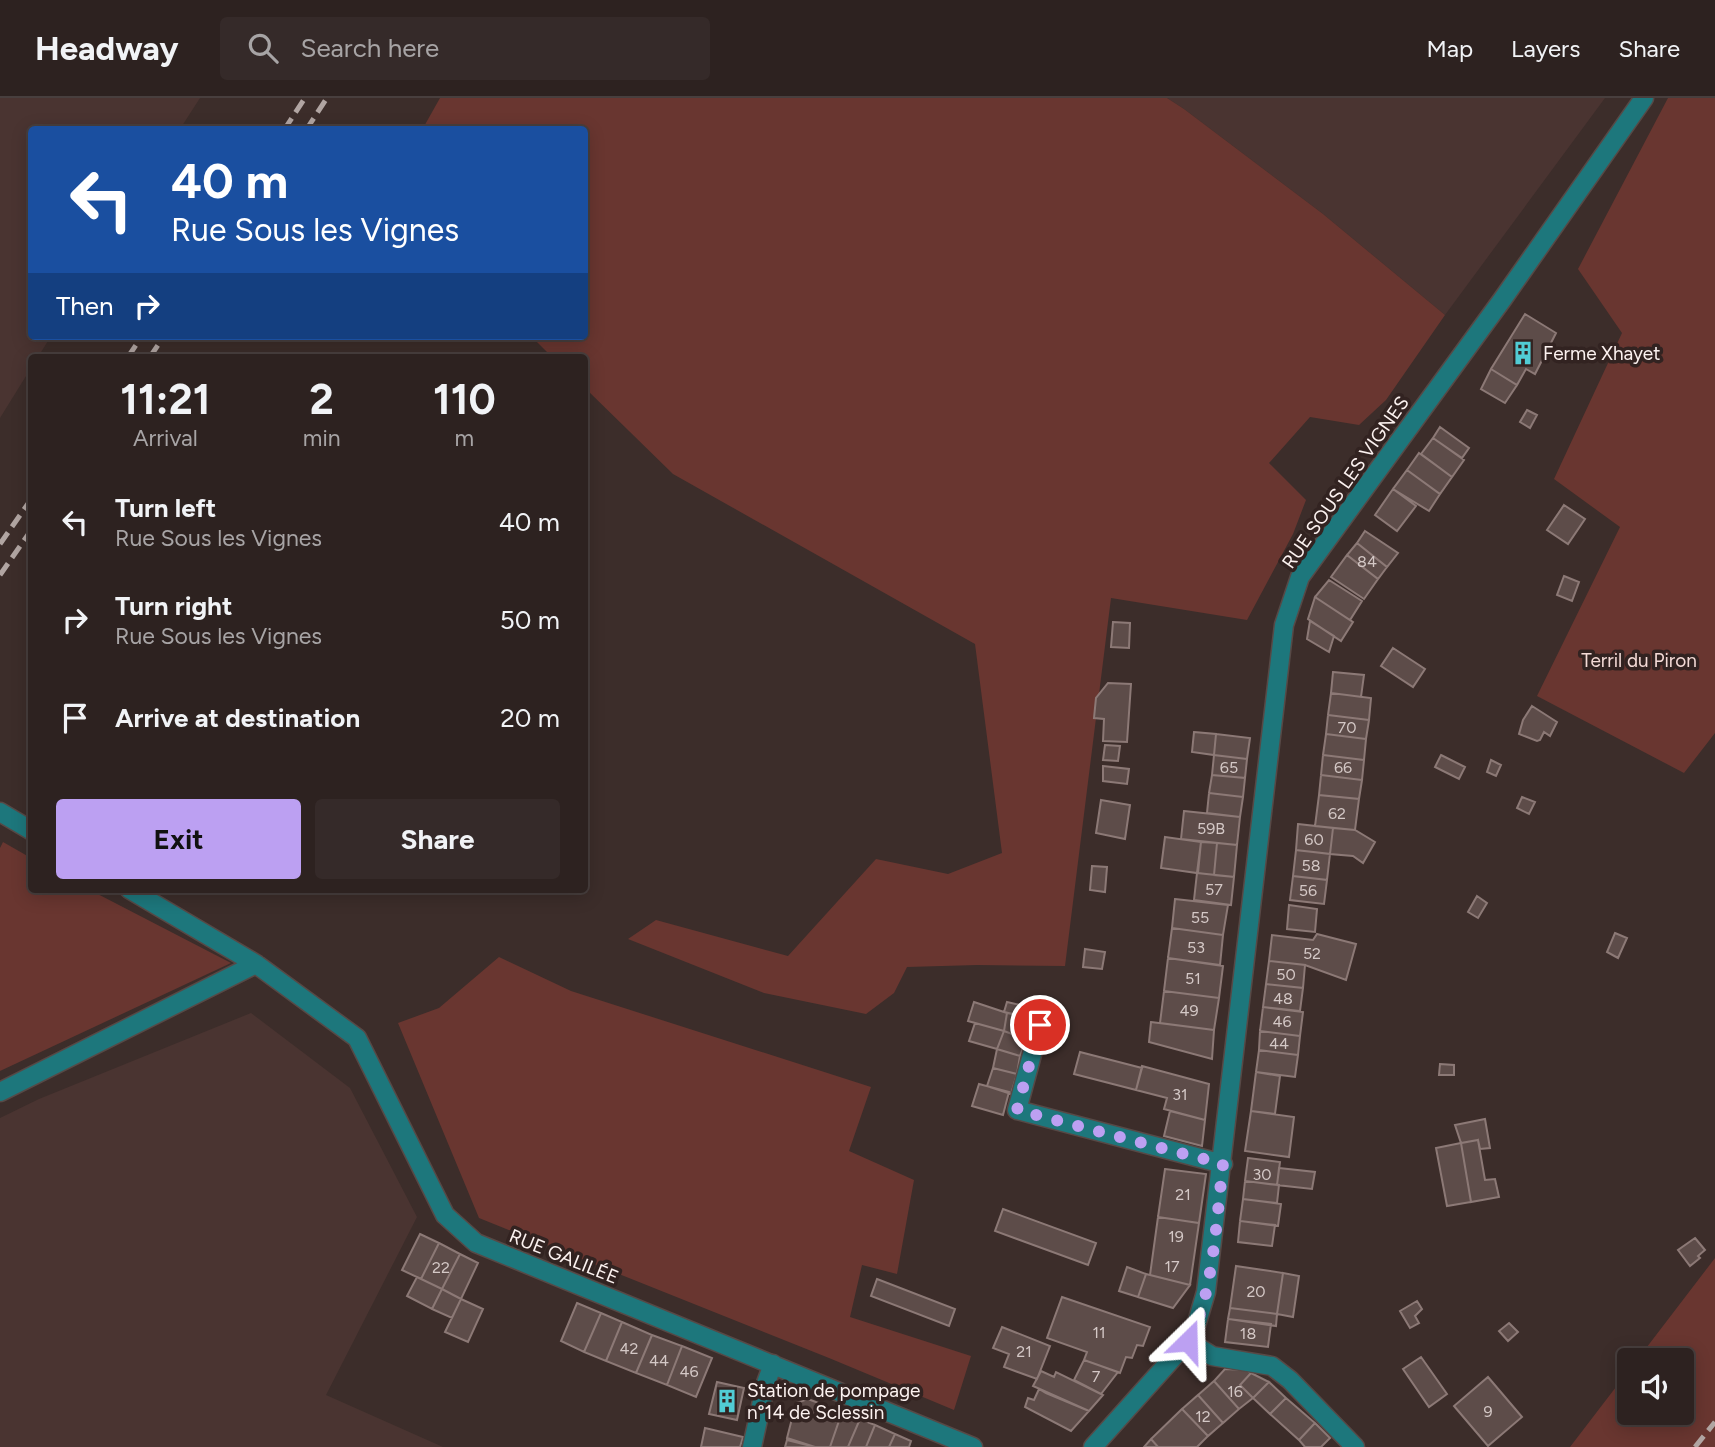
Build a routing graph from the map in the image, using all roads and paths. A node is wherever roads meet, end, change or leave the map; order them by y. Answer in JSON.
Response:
{"nodes":[{"id":1,"x":1644,"y":98,"type":"edge"},
{"id":2,"x":0,"y":812,"type":"edge"},
{"id":3,"x":28,"y":829,"type":"edge"},
{"id":4,"x":136,"y":893,"type":"edge"},
{"id":5,"x":256,"y":964,"type":"junction"},
{"id":6,"x":1040,"y":1025,"type":"dead end"},
{"id":7,"x":0,"y":1091,"type":"edge"},
{"id":8,"x":1223,"y":1164,"type":"junction"},
{"id":9,"x":1188,"y":1341,"type":"junction"},
{"id":10,"x":773,"y":1364,"type":"junction"},
{"id":11,"x":751,"y":1447,"type":"edge"},
{"id":12,"x":973,"y":1447,"type":"edge"},
{"id":13,"x":1093,"y":1447,"type":"edge"},
{"id":14,"x":1355,"y":1447,"type":"edge"}],
"edges":[{"from":1,"to":8,"type":"street","name":"RUE SOUS LES VIGNES"},
{"from":2,"to":3,"type":"street"},
{"from":4,"to":5,"type":"street","name":"RUE GALILÉE"},
{"from":5,"to":7,"type":"street"},
{"from":5,"to":10,"type":"street","name":"RUE GALILÉE"},
{"from":6,"to":8,"type":"street"},
{"from":8,"to":9,"type":"street","name":"RUE SOUS LES VIGNES"},
{"from":9,"to":13,"type":"street","name":"RUE SOUS LES VIGNES"},
{"from":9,"to":14,"type":"street"},
{"from":10,"to":11,"type":"street"},
{"from":10,"to":12,"type":"street","name":"RUE GALILÉE"}]}
